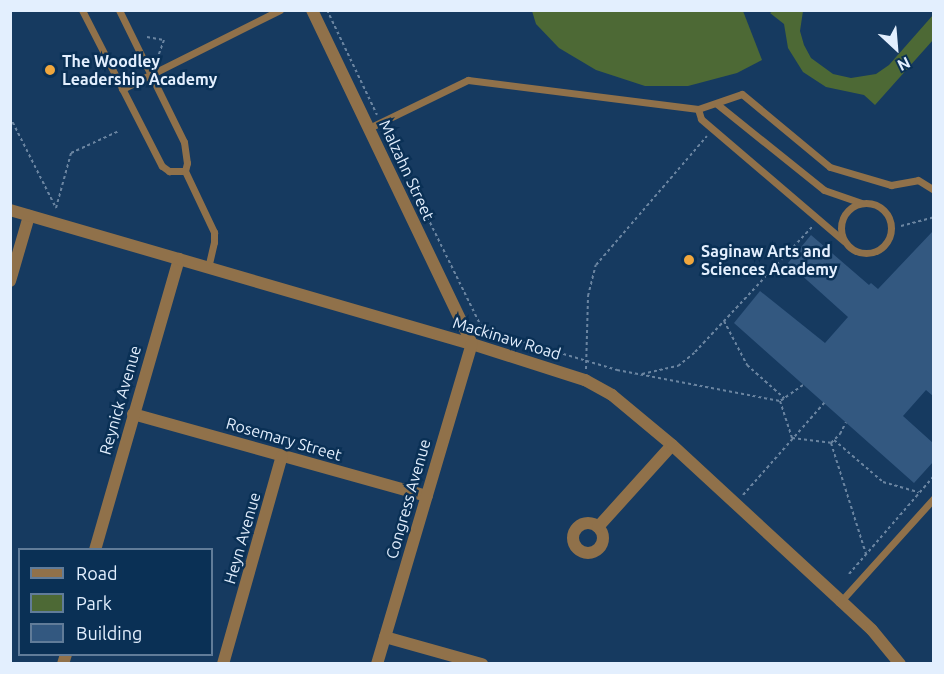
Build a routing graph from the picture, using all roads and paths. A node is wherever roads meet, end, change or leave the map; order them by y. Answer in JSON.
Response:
{"nodes":[{"id":1,"x":82,"y":10,"type":"edge"},
{"id":2,"x":119,"y":10,"type":"edge"},
{"id":3,"x":280,"y":10,"type":"edge"},
{"id":4,"x":312,"y":10,"type":"edge"},
{"id":5,"x":327,"y":10,"type":"edge"},
{"id":6,"x":147,"y":37,"type":"dead end"},
{"id":7,"x":157,"y":59,"type":"dead end"},
{"id":8,"x":151,"y":75,"type":"junction"},
{"id":9,"x":122,"y":88,"type":"junction"},
{"id":10,"x":717,"y":104,"type":"junction"},
{"id":11,"x":698,"y":109,"type":"junction"},
{"id":12,"x":10,"y":117,"type":"edge"},
{"id":13,"x":374,"y":125,"type":"junction"},
{"id":14,"x":119,"y":131,"type":"dead end"},
{"id":15,"x":709,"y":134,"type":"dead end"},
{"id":16,"x":185,"y":171,"type":"junction"},
{"id":17,"x":933,"y":190,"type":"edge"},
{"id":18,"x":861,"y":203,"type":"junction"},
{"id":19,"x":10,"y":210,"type":"edge"},
{"id":20,"x":29,"y":216,"type":"junction"},
{"id":21,"x":933,"y":217,"type":"edge"},
{"id":22,"x":813,"y":226,"type":"dead end"},
{"id":23,"x":901,"y":226,"type":"dead end"},
{"id":24,"x":844,"y":241,"type":"junction"},
{"id":25,"x":179,"y":259,"type":"junction"},
{"id":26,"x":208,"y":268,"type":"junction"},
{"id":27,"x":10,"y":281,"type":"edge"},
{"id":28,"x":724,"y":321,"type":"junction"},
{"id":29,"x":472,"y":344,"type":"junction"},
{"id":30,"x":586,"y":361,"type":"junction"},
{"id":31,"x":640,"y":375,"type":"junction"},
{"id":32,"x":585,"y":380,"type":"junction"},
{"id":33,"x":803,"y":385,"type":"dead end"},
{"id":34,"x":784,"y":398,"type":"junction"},
{"id":35,"x":780,"y":402,"type":"junction"},
{"id":36,"x":824,"y":403,"type":"dead end"},
{"id":37,"x":133,"y":414,"type":"junction"},
{"id":38,"x":846,"y":422,"type":"dead end"},
{"id":39,"x":792,"y":438,"type":"junction"},
{"id":40,"x":834,"y":440,"type":"junction"},
{"id":41,"x":831,"y":443,"type":"junction"},
{"id":42,"x":672,"y":445,"type":"junction"},
{"id":43,"x":282,"y":456,"type":"junction"},
{"id":44,"x":933,"y":476,"type":"edge"},
{"id":45,"x":919,"y":492,"type":"junction"},
{"id":46,"x":427,"y":496,"type":"junction"},
{"id":47,"x":933,"y":498,"type":"edge"},
{"id":48,"x":735,"y":504,"type":"junction"},
{"id":49,"x":598,"y":527,"type":"dead end"},
{"id":50,"x":95,"y":548,"type":"edge"},
{"id":51,"x":866,"y":554,"type":"junction"},
{"id":52,"x":849,"y":574,"type":"dead end"},
{"id":53,"x":841,"y":601,"type":"junction"},
{"id":54,"x":385,"y":637,"type":"junction"},
{"id":55,"x":224,"y":663,"type":"edge"},
{"id":56,"x":377,"y":663,"type":"edge"},
{"id":57,"x":482,"y":663,"type":"edge"},
{"id":58,"x":900,"y":663,"type":"edge"}],
"edges":[{"from":1,"to":9,"type":"lane"},
{"from":2,"to":8,"type":"lane"},
{"from":3,"to":8,"type":"lane"},
{"from":4,"to":13,"type":"street","name":"Malzahn Street"},
{"from":5,"to":13,"type":"path"},
{"from":6,"to":7,"type":"path"},
{"from":8,"to":9,"type":"lane"},
{"from":8,"to":16,"type":"lane"},
{"from":9,"to":16,"type":"lane"},
{"from":10,"to":11,"type":"lane"},
{"from":10,"to":17,"type":"lane"},
{"from":10,"to":18,"type":"lane"},
{"from":11,"to":13,"type":"lane"},
{"from":11,"to":24,"type":"lane"},
{"from":12,"to":14,"type":"path"},
{"from":13,"to":29,"type":"street","name":"Malzahn Street"},
{"from":13,"to":30,"type":"path"},
{"from":15,"to":30,"type":"path"},
{"from":16,"to":26,"type":"lane"},
{"from":18,"to":24,"type":"lane"},
{"from":18,"to":24,"type":"lane"},
{"from":19,"to":20,"type":"street","name":"Mackinaw Road"},
{"from":20,"to":25,"type":"street","name":"Mackinaw Road"},
{"from":20,"to":27,"type":"street"},
{"from":21,"to":23,"type":"path"},
{"from":22,"to":28,"type":"path"},
{"from":25,"to":26,"type":"street","name":"Mackinaw Road"},
{"from":25,"to":37,"type":"street","name":"Reynick Avenue"},
{"from":26,"to":29,"type":"street","name":"Mackinaw Road"},
{"from":28,"to":31,"type":"path"},
{"from":28,"to":34,"type":"path"},
{"from":29,"to":32,"type":"street","name":"Mackinaw Road"},
{"from":29,"to":46,"type":"street","name":"Congress Avenue"},
{"from":30,"to":31,"type":"path"},
{"from":30,"to":32,"type":"path"},
{"from":31,"to":35,"type":"path"},
{"from":32,"to":42,"type":"street","name":"Mackinaw Road"},
{"from":33,"to":34,"type":"path"},
{"from":34,"to":35,"type":"path"},
{"from":35,"to":39,"type":"path"},
{"from":36,"to":39,"type":"path"},
{"from":37,"to":43,"type":"street","name":"Rosemary Street"},
{"from":37,"to":50,"type":"street","name":"Reynick Avenue"},
{"from":38,"to":40,"type":"path"},
{"from":39,"to":41,"type":"path"},
{"from":39,"to":48,"type":"path"},
{"from":40,"to":41,"type":"path"},
{"from":40,"to":45,"type":"path"},
{"from":41,"to":51,"type":"path"},
{"from":42,"to":48,"type":"street","name":"Mackinaw Road"},
{"from":42,"to":49,"type":"street"},
{"from":43,"to":46,"type":"street","name":"Rosemary Street"},
{"from":43,"to":55,"type":"street","name":"Heyn Avenue"},
{"from":44,"to":45,"type":"path"},
{"from":45,"to":51,"type":"path"},
{"from":46,"to":54,"type":"street","name":"Congress Avenue"},
{"from":47,"to":53,"type":"lane"},
{"from":48,"to":53,"type":"street","name":"Mackinaw Road"},
{"from":51,"to":52,"type":"path"},
{"from":53,"to":58,"type":"street","name":"Mackinaw Road"},
{"from":54,"to":56,"type":"street","name":"Congress Avenue"},
{"from":54,"to":57,"type":"street"}]}
